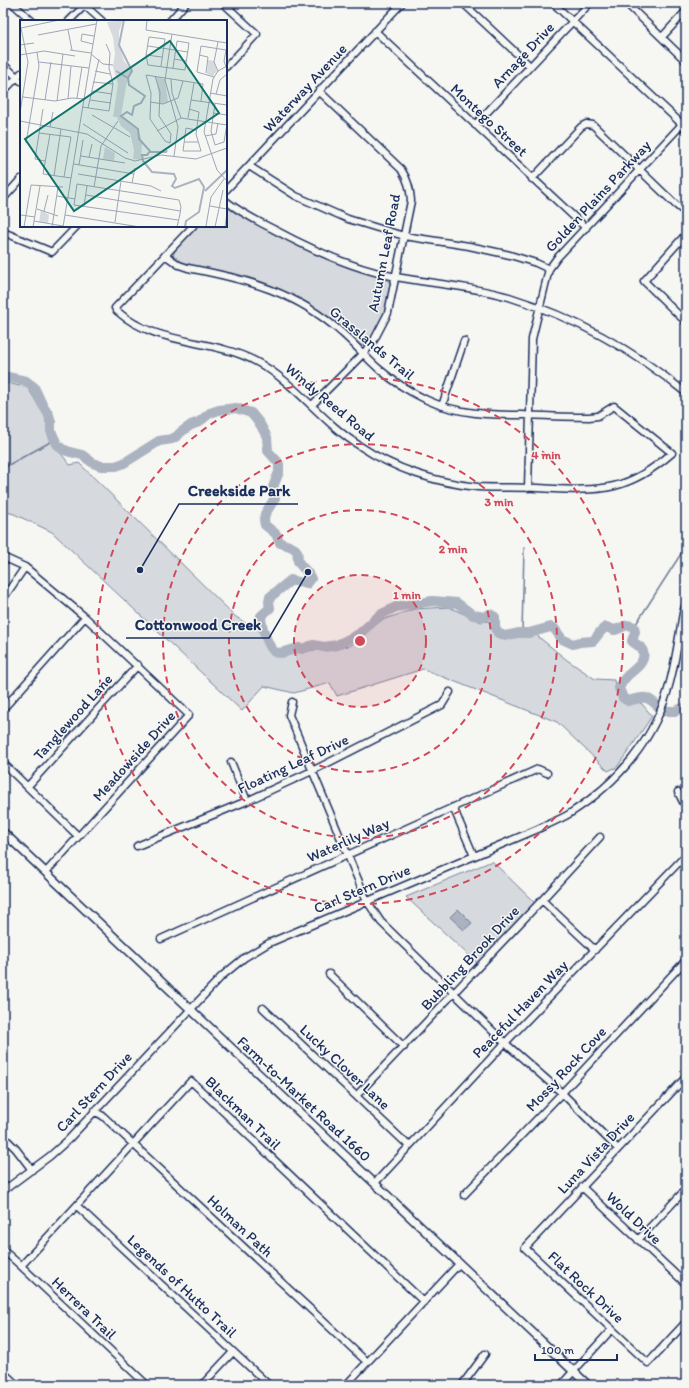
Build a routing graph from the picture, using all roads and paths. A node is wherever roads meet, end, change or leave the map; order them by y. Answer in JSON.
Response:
{"nodes":[{"id":1,"x":12,"y":3,"type":"edge"},
{"id":2,"x":186,"y":3,"type":"edge"},
{"id":3,"x":223,"y":3,"type":"edge"},
{"id":4,"x":402,"y":3,"type":"edge"},
{"id":5,"x":463,"y":3,"type":"edge"},
{"id":6,"x":553,"y":3,"type":"edge"},
{"id":7,"x":590,"y":3,"type":"edge"},
{"id":8,"x":626,"y":3,"type":"edge"},
{"id":9,"x":84,"y":4,"type":"edge"},
{"id":10,"x":686,"y":11,"type":"edge"},
{"id":11,"x":31,"y":20,"type":"edge"},
{"id":12,"x":71,"y":20,"type":"edge"},
{"id":13,"x":101,"y":20,"type":"edge"},
{"id":14,"x":171,"y":20,"type":"edge"},
{"id":15,"x":573,"y":21,"type":"junction"},
{"id":16,"x":376,"y":31,"type":"junction"},
{"id":17,"x":662,"y":37,"type":"junction"},
{"id":18,"x":686,"y":61,"type":"edge"},
{"id":19,"x":3,"y":64,"type":"edge"},
{"id":20,"x":227,"y":66,"type":"edge"},
{"id":21,"x":530,"y":66,"type":"junction"},
{"id":22,"x":20,"y":77,"type":"edge"},
{"id":23,"x":319,"y":91,"type":"junction"},
{"id":24,"x":3,"y":92,"type":"edge"},
{"id":25,"x":685,"y":124,"type":"edge"},
{"id":26,"x":475,"y":125,"type":"junction"},
{"id":27,"x":249,"y":166,"type":"junction"},
{"id":28,"x":639,"y":170,"type":"junction"},
{"id":29,"x":532,"y":179,"type":"junction"},
{"id":30,"x":20,"y":181,"type":"edge"},
{"id":31,"x":227,"y":189,"type":"edge"},
{"id":32,"x":3,"y":199,"type":"edge"},
{"id":33,"x":227,"y":202,"type":"edge"},
{"id":34,"x":686,"y":213,"type":"edge"},
{"id":35,"x":76,"y":227,"type":"edge"},
{"id":36,"x":193,"y":227,"type":"edge"},
{"id":37,"x":586,"y":228,"type":"junction"},
{"id":38,"x":3,"y":232,"type":"edge"},
{"id":39,"x":686,"y":234,"type":"edge"},
{"id":40,"x":404,"y":236,"type":"junction"},
{"id":41,"x":165,"y":255,"type":"junction"},
{"id":42,"x":549,"y":269,"type":"junction"},
{"id":43,"x":396,"y":277,"type":"junction"},
{"id":44,"x":539,"y":308,"type":"junction"},
{"id":45,"x":686,"y":322,"type":"edge"},
{"id":46,"x":464,"y":341,"type":"dead end"},
{"id":47,"x":363,"y":354,"type":"junction"},
{"id":48,"x":686,"y":393,"type":"edge"},
{"id":49,"x":312,"y":405,"type":"junction"},
{"id":50,"x":442,"y":406,"type":"junction"},
{"id":51,"x":530,"y":416,"type":"junction"},
{"id":52,"x":672,"y":453,"type":"joint"},
{"id":53,"x":528,"y":488,"type":"junction"},
{"id":54,"x":3,"y":557,"type":"edge"},
{"id":55,"x":25,"y":567,"type":"junction"},
{"id":56,"x":3,"y":599,"type":"edge"},
{"id":57,"x":686,"y":603,"type":"edge"},
{"id":58,"x":85,"y":617,"type":"junction"},
{"id":59,"x":138,"y":665,"type":"junction"},
{"id":60,"x":450,"y":692,"type":"dead end"},
{"id":61,"x":292,"y":702,"type":"dead end"},
{"id":62,"x":3,"y":709,"type":"edge"},
{"id":63,"x":231,"y":762,"type":"dead end"},
{"id":64,"x":3,"y":763,"type":"edge"},
{"id":65,"x":312,"y":771,"type":"junction"},
{"id":66,"x":547,"y":773,"type":"dead end"},
{"id":67,"x":28,"y":786,"type":"junction"},
{"id":68,"x":678,"y":792,"type":"dead end"},
{"id":69,"x":247,"y":801,"type":"junction"},
{"id":70,"x":686,"y":805,"type":"edge"},
{"id":71,"x":453,"y":807,"type":"junction"},
{"id":72,"x":3,"y":832,"type":"edge"},
{"id":73,"x":78,"y":836,"type":"junction"},
{"id":74,"x":600,"y":837,"type":"dead end"},
{"id":75,"x":137,"y":846,"type":"dead end"},
{"id":76,"x":686,"y":854,"type":"edge"},
{"id":77,"x":347,"y":855,"type":"junction"},
{"id":78,"x":474,"y":856,"type":"junction"},
{"id":79,"x":46,"y":872,"type":"junction"},
{"id":80,"x":542,"y":900,"type":"junction"},
{"id":81,"x":367,"y":901,"type":"junction"},
{"id":82,"x":161,"y":939,"type":"dead end"},
{"id":83,"x":595,"y":950,"type":"junction"},
{"id":84,"x":686,"y":960,"type":"edge"},
{"id":85,"x":329,"y":974,"type":"dead end"},
{"id":86,"x":454,"y":993,"type":"junction"},
{"id":87,"x":263,"y":1008,"type":"dead end"},
{"id":88,"x":190,"y":1010,"type":"junction"},
{"id":89,"x":505,"y":1043,"type":"junction"},
{"id":90,"x":404,"y":1047,"type":"junction"},
{"id":91,"x":686,"y":1077,"type":"edge"},
{"id":92,"x":562,"y":1093,"type":"junction"},
{"id":93,"x":356,"y":1095,"type":"junction"},
{"id":94,"x":94,"y":1110,"type":"junction"},
{"id":95,"x":3,"y":1136,"type":"edge"},
{"id":96,"x":134,"y":1145,"type":"junction"},
{"id":97,"x":409,"y":1146,"type":"junction"},
{"id":98,"x":618,"y":1149,"type":"junction"},
{"id":99,"x":32,"y":1170,"type":"junction"},
{"id":100,"x":375,"y":1184,"type":"junction"},
{"id":101,"x":582,"y":1187,"type":"junction"},
{"id":102,"x":686,"y":1189,"type":"edge"},
{"id":103,"x":3,"y":1191,"type":"edge"},
{"id":104,"x":464,"y":1195,"type":"dead end"},
{"id":105,"x":76,"y":1206,"type":"junction"},
{"id":106,"x":638,"y":1240,"type":"junction"},
{"id":107,"x":525,"y":1248,"type":"joint"},
{"id":108,"x":3,"y":1250,"type":"edge"},
{"id":109,"x":459,"y":1264,"type":"junction"},
{"id":110,"x":21,"y":1266,"type":"junction"},
{"id":111,"x":686,"y":1284,"type":"edge"},
{"id":112,"x":424,"y":1302,"type":"junction"},
{"id":113,"x":686,"y":1322,"type":"edge"},
{"id":114,"x":612,"y":1330,"type":"junction"},
{"id":115,"x":233,"y":1352,"type":"junction"},
{"id":116,"x":484,"y":1354,"type":"dead end"},
{"id":117,"x":367,"y":1362,"type":"junction"},
{"id":118,"x":3,"y":1372,"type":"edge"},
{"id":119,"x":574,"y":1372,"type":"junction"},
{"id":120,"x":464,"y":1384,"type":"edge"},
{"id":121,"x":17,"y":1385,"type":"edge"},
{"id":122,"x":147,"y":1385,"type":"edge"},
{"id":123,"x":202,"y":1385,"type":"edge"},
{"id":124,"x":269,"y":1385,"type":"edge"},
{"id":125,"x":346,"y":1385,"type":"edge"},
{"id":126,"x":561,"y":1385,"type":"edge"},
{"id":127,"x":588,"y":1385,"type":"edge"}],
"edges":[{"from":1,"to":11,"type":"street"},
{"from":2,"to":14,"type":"street"},
{"from":3,"to":20,"type":"street"},
{"from":4,"to":16,"type":"street","name":"Waterway Avenue"},
{"from":5,"to":21,"type":"street"},
{"from":6,"to":15,"type":"street"},
{"from":7,"to":15,"type":"street","name":"Arnage Drive"},
{"from":8,"to":17,"type":"street"},
{"from":9,"to":12,"type":"street"},
{"from":9,"to":13,"type":"street"},
{"from":10,"to":17,"type":"street"},
{"from":15,"to":21,"type":"street","name":"Arnage Drive"},
{"from":15,"to":25,"type":"street"},
{"from":16,"to":23,"type":"street","name":"Waterway Avenue"},
{"from":16,"to":26,"type":"street","name":"Montego Street"},
{"from":17,"to":18,"type":"street"},
{"from":19,"to":22,"type":"street"},
{"from":21,"to":26,"type":"street","name":"Arnage Drive"},
{"from":22,"to":24,"type":"street"},
{"from":23,"to":27,"type":"street","name":"Waterway Avenue"},
{"from":23,"to":40,"type":"street","name":"Autumn Leaf Road"},
{"from":25,"to":28,"type":"street","name":"Golden Plains Parkway"},
{"from":26,"to":29,"type":"street","name":"Montego Street"},
{"from":27,"to":31,"type":"street","name":"Waterway Avenue"},
{"from":27,"to":40,"type":"street"},
{"from":28,"to":29,"type":"street"},
{"from":28,"to":34,"type":"street"},
{"from":28,"to":37,"type":"street","name":"Golden Plains Parkway"},
{"from":29,"to":37,"type":"street","name":"Montego Street"},
{"from":30,"to":32,"type":"street"},
{"from":33,"to":43,"type":"street"},
{"from":35,"to":38,"type":"street"},
{"from":36,"to":41,"type":"street"},
{"from":37,"to":42,"type":"street","name":"Golden Plains Parkway"},
{"from":39,"to":45,"type":"street"},
{"from":40,"to":42,"type":"street"},
{"from":40,"to":43,"type":"street","name":"Autumn Leaf Road"},
{"from":41,"to":47,"type":"street","name":"Grasslands Trail"},
{"from":41,"to":49,"type":"street","name":"Windy Reed Road"},
{"from":42,"to":44,"type":"street","name":"Golden Plains Parkway"},
{"from":43,"to":44,"type":"street"},
{"from":43,"to":47,"type":"street","name":"Autumn Leaf Road"},
{"from":44,"to":48,"type":"street"},
{"from":44,"to":51,"type":"street","name":"Golden Plains Parkway"},
{"from":46,"to":50,"type":"street"},
{"from":47,"to":49,"type":"street","name":"Autumn Leaf Road"},
{"from":47,"to":50,"type":"street","name":"Grasslands Trail"},
{"from":49,"to":53,"type":"street","name":"Windy Reed Road"},
{"from":50,"to":51,"type":"street","name":"Grasslands Trail"},
{"from":51,"to":52,"type":"street","name":"Grasslands Trail"},
{"from":51,"to":53,"type":"street","name":"Golden Plains Parkway"},
{"from":52,"to":53,"type":"street","name":"Windy Reed Road"},
{"from":54,"to":55,"type":"street","name":"Meadowside Drive"},
{"from":55,"to":56,"type":"street"},
{"from":55,"to":58,"type":"street","name":"Meadowside Drive"},
{"from":57,"to":78,"type":"street","name":"Carl Stern Drive"},
{"from":58,"to":59,"type":"street","name":"Meadowside Drive"},
{"from":58,"to":62,"type":"street"},
{"from":59,"to":67,"type":"street","name":"Tanglewood Lane"},
{"from":59,"to":73,"type":"street","name":"Meadowside Drive"},
{"from":60,"to":65,"type":"street","name":"Floating Leaf Drive"},
{"from":61,"to":65,"type":"street"},
{"from":63,"to":69,"type":"street"},
{"from":64,"to":67,"type":"street"},
{"from":65,"to":69,"type":"street","name":"Floating Leaf Drive"},
{"from":65,"to":77,"type":"street"},
{"from":66,"to":71,"type":"street","name":"Waterlily Way"},
{"from":67,"to":73,"type":"street"},
{"from":68,"to":70,"type":"street"},
{"from":69,"to":75,"type":"street","name":"Floating Leaf Drive"},
{"from":71,"to":77,"type":"street","name":"Waterlily Way"},
{"from":71,"to":78,"type":"street"},
{"from":72,"to":79,"type":"main road","name":"Farm-to-Market Road 1660"},
{"from":73,"to":79,"type":"street","name":"Meadowside Drive"},
{"from":74,"to":80,"type":"street","name":"Bubbling Brook Drive"},
{"from":76,"to":83,"type":"street","name":"Peaceful Haven Way"},
{"from":77,"to":81,"type":"street"},
{"from":77,"to":82,"type":"street","name":"Waterlily Way"},
{"from":78,"to":81,"type":"street","name":"Carl Stern Drive"},
{"from":79,"to":88,"type":"main road","name":"Farm-to-Market Road 1660"},
{"from":80,"to":83,"type":"street"},
{"from":80,"to":86,"type":"street","name":"Bubbling Brook Drive"},
{"from":81,"to":86,"type":"street"},
{"from":81,"to":88,"type":"street","name":"Carl Stern Drive"},
{"from":83,"to":89,"type":"street","name":"Peaceful Haven Way"},
{"from":84,"to":92,"type":"street","name":"Mossy Rock Cove"},
{"from":85,"to":90,"type":"street"},
{"from":86,"to":89,"type":"street"},
{"from":86,"to":90,"type":"street","name":"Bubbling Brook Drive"},
{"from":87,"to":93,"type":"street","name":"Lucky Clover Lane"},
{"from":88,"to":94,"type":"street","name":"Carl Stern Drive"},
{"from":88,"to":100,"type":"main road","name":"Farm-to-Market Road 1660"},
{"from":89,"to":92,"type":"street"},
{"from":89,"to":97,"type":"street","name":"Peaceful Haven Way"},
{"from":90,"to":93,"type":"street","name":"Bubbling Brook Drive"},
{"from":91,"to":98,"type":"street","name":"Luna Vista Drive"},
{"from":92,"to":98,"type":"street"},
{"from":92,"to":104,"type":"street","name":"Mossy Rock Cove"},
{"from":93,"to":97,"type":"street","name":"Lucky Clover Lane"},
{"from":94,"to":96,"type":"street","name":"Holman Path"},
{"from":94,"to":99,"type":"street","name":"Carl Stern Drive"},
{"from":95,"to":99,"type":"street"},
{"from":96,"to":105,"type":"street","name":"Blackman Trail"},
{"from":96,"to":112,"type":"street","name":"Blackman Trail"},
{"from":96,"to":117,"type":"street","name":"Holman Path"},
{"from":97,"to":100,"type":"street","name":"Peaceful Haven Way"},
{"from":98,"to":101,"type":"street","name":"Luna Vista Drive"},
{"from":99,"to":103,"type":"street","name":"Carl Stern Drive"},
{"from":100,"to":109,"type":"main road","name":"Farm-to-Market Road 1660"},
{"from":101,"to":106,"type":"street","name":"Wold Drive"},
{"from":101,"to":107,"type":"street","name":"Luna Vista Drive"},
{"from":102,"to":106,"type":"street"},
{"from":105,"to":110,"type":"street","name":"Blackman Trail"},
{"from":105,"to":115,"type":"street","name":"Legends of Hutto Trail"},
{"from":106,"to":111,"type":"street","name":"Wold Drive"},
{"from":107,"to":114,"type":"street","name":"Flat Rock Drive"},
{"from":108,"to":110,"type":"street","name":"Herrera Trail"},
{"from":109,"to":112,"type":"street"},
{"from":109,"to":119,"type":"main road","name":"Farm-to-Market Road 1660"},
{"from":110,"to":122,"type":"street","name":"Herrera Trail"},
{"from":112,"to":117,"type":"street"},
{"from":113,"to":114,"type":"street","name":"Flat Rock Drive"},
{"from":114,"to":119,"type":"street"},
{"from":115,"to":123,"type":"street"},
{"from":115,"to":124,"type":"street","name":"Legends of Hutto Trail"},
{"from":116,"to":120,"type":"street"},
{"from":117,"to":125,"type":"street"},
{"from":118,"to":121,"type":"street"},
{"from":119,"to":126,"type":"street"},
{"from":119,"to":127,"type":"main road","name":"Farm-to-Market Road 1660"}]}
